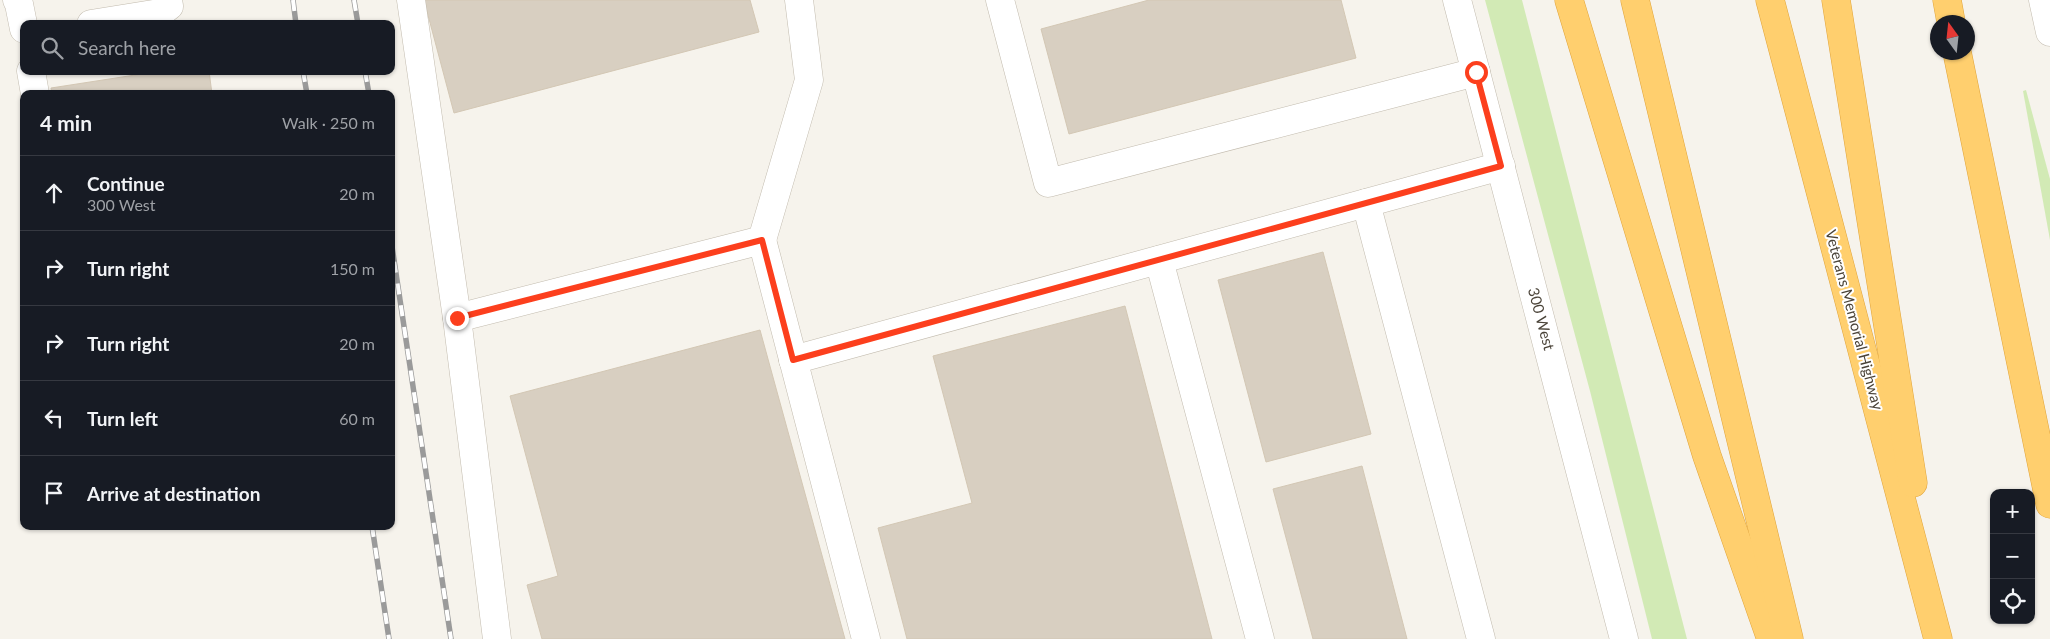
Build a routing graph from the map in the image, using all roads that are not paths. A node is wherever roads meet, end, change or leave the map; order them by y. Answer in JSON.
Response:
{"nodes":[{"id":1,"x":16,"y":0,"type":"edge"},
{"id":2,"x":168,"y":0,"type":"edge"},
{"id":3,"x":411,"y":0,"type":"edge"},
{"id":4,"x":799,"y":0,"type":"edge"},
{"id":5,"x":1000,"y":0,"type":"edge"},
{"id":6,"x":1457,"y":0,"type":"edge"},
{"id":7,"x":1569,"y":0,"type":"edge"},
{"id":8,"x":1635,"y":0,"type":"edge"},
{"id":9,"x":1770,"y":0,"type":"edge"},
{"id":10,"x":1836,"y":0,"type":"edge"},
{"id":11,"x":1947,"y":0,"type":"edge"},
{"id":12,"x":2042,"y":0,"type":"edge"},
{"id":13,"x":1950,"y":15,"type":"edge"},
{"id":14,"x":22,"y":20,"type":"edge"},
{"id":15,"x":116,"y":20,"type":"edge"},
{"id":16,"x":2050,"y":32,"type":"edge"},
{"id":17,"x":1959,"y":60,"type":"edge"},
{"id":18,"x":1476,"y":72,"type":"junction"},
{"id":19,"x":32,"y":75,"type":"edge"},
{"id":20,"x":34,"y":90,"type":"edge"},
{"id":21,"x":1501,"y":166,"type":"junction"},
{"id":22,"x":1366,"y":203,"type":"junction"},
{"id":23,"x":762,"y":240,"type":"junction"},
{"id":24,"x":1159,"y":260,"type":"junction"},
{"id":25,"x":457,"y":318,"type":"junction"},
{"id":26,"x":793,"y":360,"type":"junction"},
{"id":27,"x":2050,"y":504,"type":"edge"},
{"id":28,"x":1938,"y":637,"type":"edge"},
{"id":29,"x":497,"y":639,"type":"edge"},
{"id":30,"x":866,"y":639,"type":"edge"},
{"id":31,"x":1260,"y":639,"type":"edge"},
{"id":32,"x":1481,"y":639,"type":"edge"},
{"id":33,"x":1624,"y":639,"type":"edge"},
{"id":34,"x":1771,"y":639,"type":"edge"},
{"id":35,"x":1789,"y":639,"type":"edge"}],
"edges":[{"from":1,"to":14,"type":"street"},
{"from":2,"to":15,"type":"street"},
{"from":3,"to":25,"type":"street"},
{"from":4,"to":23,"type":"street"},
{"from":5,"to":18,"type":"street"},
{"from":6,"to":18,"type":"street","name":"300 West"},
{"from":7,"to":34,"type":"highway"},
{"from":8,"to":35,"type":"highway"},
{"from":9,"to":28,"type":"highway","name":"Veterans Memorial Highway"},
{"from":10,"to":28,"type":"highway"},
{"from":11,"to":13,"type":"highway"},
{"from":12,"to":16,"type":"street"},
{"from":17,"to":27,"type":"highway"},
{"from":18,"to":21,"type":"street","name":"300 West"},
{"from":19,"to":20,"type":"street"},
{"from":21,"to":22,"type":"street"},
{"from":21,"to":33,"type":"street","name":"300 West"},
{"from":22,"to":24,"type":"street"},
{"from":22,"to":32,"type":"street"},
{"from":23,"to":25,"type":"street"},
{"from":23,"to":26,"type":"street"},
{"from":24,"to":26,"type":"street"},
{"from":24,"to":31,"type":"street"},
{"from":25,"to":29,"type":"street"},
{"from":26,"to":30,"type":"street"}]}
